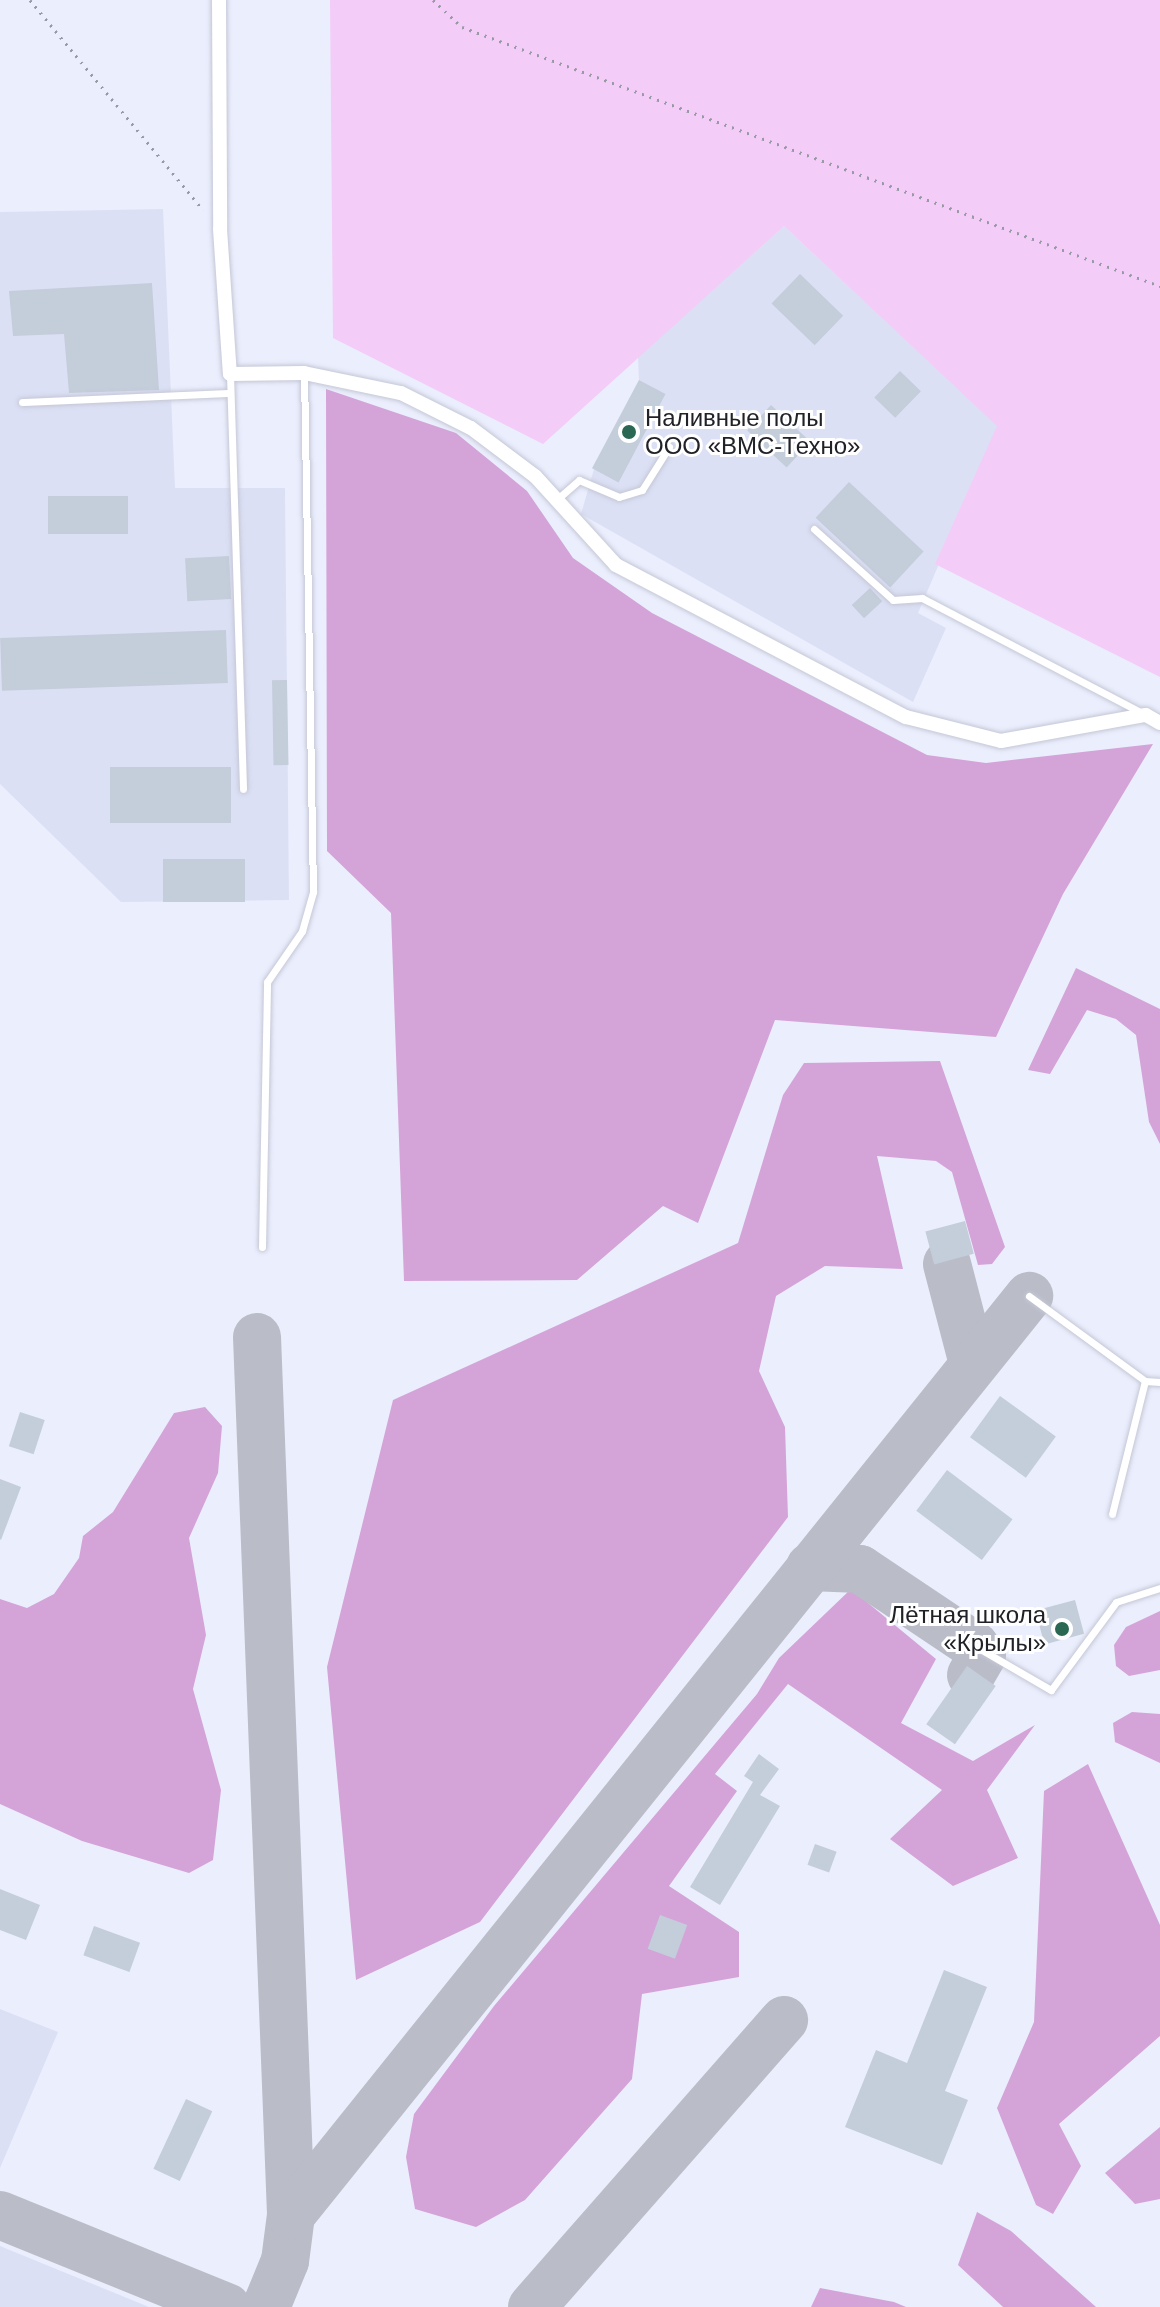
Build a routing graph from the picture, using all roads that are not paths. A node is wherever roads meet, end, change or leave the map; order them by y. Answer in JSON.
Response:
{"nodes":[{"id":1,"x":219,"y":0,"type":"edge"},
{"id":2,"x":304,"y":373,"type":"junction"},
{"id":3,"x":230,"y":374,"type":"junction"},
{"id":4,"x":230,"y":393,"type":"junction"},
{"id":5,"x":22,"y":402,"type":"dead end"},
{"id":6,"x":669,"y":447,"type":"dead end"},
{"id":7,"x":554,"y":503,"type":"junction"},
{"id":8,"x":814,"y":529,"type":"dead end"},
{"id":9,"x":1146,"y":715,"type":"junction"},
{"id":10,"x":1160,"y":723,"type":"edge"},
{"id":11,"x":243,"y":789,"type":"dead end"},
{"id":12,"x":262,"y":1247,"type":"dead end"},
{"id":13,"x":1029,"y":1296,"type":"dead end"},
{"id":14,"x":1145,"y":1381,"type":"junction"},
{"id":15,"x":1160,"y":1382,"type":"edge"},
{"id":16,"x":1112,"y":1514,"type":"dead end"},
{"id":17,"x":1160,"y":1588,"type":"edge"},
{"id":18,"x":975,"y":1646,"type":"dead end"}],
"edges":[{"from":1,"to":3,"type":"street"},
{"from":2,"to":3,"type":"street"},
{"from":2,"to":7,"type":"street"},
{"from":2,"to":12,"type":"lane"},
{"from":3,"to":4,"type":"lane"},
{"from":4,"to":5,"type":"lane"},
{"from":4,"to":11,"type":"lane"},
{"from":6,"to":7,"type":"lane"},
{"from":7,"to":9,"type":"street"},
{"from":8,"to":9,"type":"lane"},
{"from":9,"to":10,"type":"street"},
{"from":13,"to":14,"type":"lane"},
{"from":14,"to":15,"type":"lane"},
{"from":14,"to":16,"type":"lane"},
{"from":17,"to":18,"type":"lane"}]}
